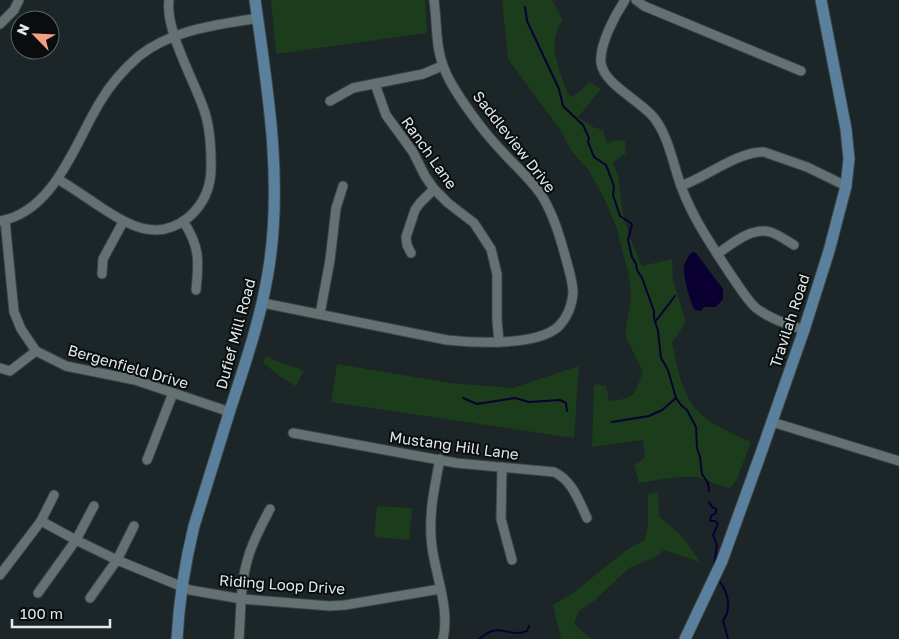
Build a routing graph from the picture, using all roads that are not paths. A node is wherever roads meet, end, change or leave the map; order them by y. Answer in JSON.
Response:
{"nodes":[{"id":1,"x":19,"y":0,"type":"edge"},
{"id":2,"x":169,"y":0,"type":"edge"},
{"id":3,"x":255,"y":0,"type":"edge"},
{"id":4,"x":434,"y":0,"type":"edge"},
{"id":5,"x":625,"y":0,"type":"edge"},
{"id":6,"x":636,"y":0,"type":"edge"},
{"id":7,"x":821,"y":0,"type":"edge"},
{"id":8,"x":258,"y":18,"type":"junction"},
{"id":9,"x":0,"y":24,"type":"edge"},
{"id":10,"x":175,"y":36,"type":"junction"},
{"id":11,"x":442,"y":66,"type":"junction"},
{"id":12,"x":801,"y":72,"type":"dead end"},
{"id":13,"x":375,"y":84,"type":"junction"},
{"id":14,"x":330,"y":101,"type":"dead end"},
{"id":15,"x":58,"y":179,"type":"junction"},
{"id":16,"x":343,"y":186,"type":"dead end"},
{"id":17,"x":681,"y":186,"type":"junction"},
{"id":18,"x":846,"y":186,"type":"junction"},
{"id":19,"x":434,"y":190,"type":"junction"},
{"id":20,"x":2,"y":220,"type":"edge"},
{"id":21,"x":183,"y":221,"type":"junction"},
{"id":22,"x":123,"y":222,"type":"junction"},
{"id":23,"x":794,"y":244,"type":"dead end"},
{"id":24,"x":411,"y":253,"type":"dead end"},
{"id":25,"x":717,"y":254,"type":"junction"},
{"id":26,"x":102,"y":274,"type":"dead end"},
{"id":27,"x":196,"y":290,"type":"dead end"},
{"id":28,"x":263,"y":303,"type":"junction"},
{"id":29,"x":320,"y":314,"type":"junction"},
{"id":30,"x":804,"y":330,"type":"junction"},
{"id":31,"x":499,"y":342,"type":"junction"},
{"id":32,"x":36,"y":351,"type":"junction"},
{"id":33,"x":0,"y":368,"type":"edge"},
{"id":34,"x":173,"y":393,"type":"junction"},
{"id":35,"x":230,"y":412,"type":"junction"},
{"id":36,"x":772,"y":422,"type":"junction"},
{"id":37,"x":293,"y":433,"type":"dead end"},
{"id":38,"x":440,"y":459,"type":"junction"},
{"id":39,"x":148,"y":460,"type":"dead end"},
{"id":40,"x":899,"y":461,"type":"edge"},
{"id":41,"x":502,"y":467,"type":"junction"},
{"id":42,"x":54,"y":495,"type":"dead end"},
{"id":43,"x":94,"y":506,"type":"dead end"},
{"id":44,"x":270,"y":509,"type":"dead end"},
{"id":45,"x":587,"y":518,"type":"dead end"},
{"id":46,"x":41,"y":521,"type":"junction"},
{"id":47,"x":134,"y":526,"type":"dead end"},
{"id":48,"x":76,"y":540,"type":"junction"},
{"id":49,"x":117,"y":560,"type":"junction"},
{"id":50,"x":512,"y":560,"type":"dead end"},
{"id":51,"x":0,"y":575,"type":"edge"},
{"id":52,"x":181,"y":587,"type":"junction"},
{"id":53,"x":440,"y":589,"type":"junction"},
{"id":54,"x":38,"y":593,"type":"dead end"},
{"id":55,"x":90,"y":598,"type":"dead end"},
{"id":56,"x":242,"y":599,"type":"junction"},
{"id":57,"x":177,"y":639,"type":"edge"},
{"id":58,"x":238,"y":639,"type":"edge"},
{"id":59,"x":443,"y":639,"type":"edge"},
{"id":60,"x":685,"y":639,"type":"edge"}],
"edges":[{"from":1,"to":9,"type":"street"},
{"from":2,"to":10,"type":"street"},
{"from":3,"to":8,"type":"main road","name":"Dufief Mill Road"},
{"from":4,"to":11,"type":"street","name":"Saddleview Drive"},
{"from":5,"to":17,"type":"street"},
{"from":6,"to":12,"type":"street"},
{"from":7,"to":18,"type":"main road","name":"Travilah Road"},
{"from":8,"to":10,"type":"street"},
{"from":8,"to":28,"type":"main road","name":"Dufief Mill Road"},
{"from":10,"to":15,"type":"street"},
{"from":10,"to":21,"type":"street"},
{"from":11,"to":13,"type":"street"},
{"from":11,"to":31,"type":"street","name":"Saddleview Drive"},
{"from":13,"to":14,"type":"street"},
{"from":13,"to":19,"type":"street","name":"Ranch Lane"},
{"from":15,"to":20,"type":"street"},
{"from":15,"to":22,"type":"street"},
{"from":16,"to":29,"type":"street"},
{"from":17,"to":18,"type":"street"},
{"from":17,"to":25,"type":"street"},
{"from":18,"to":30,"type":"main road","name":"Travilah Road"},
{"from":19,"to":24,"type":"street"},
{"from":19,"to":31,"type":"street","name":"Ranch Lane"},
{"from":20,"to":32,"type":"street","name":"Bergenfield Drive"},
{"from":21,"to":22,"type":"street"},
{"from":21,"to":27,"type":"street"},
{"from":22,"to":26,"type":"street"},
{"from":23,"to":25,"type":"street"},
{"from":25,"to":30,"type":"street"},
{"from":28,"to":29,"type":"street","name":"Saddleview Drive"},
{"from":28,"to":35,"type":"main road","name":"Dufief Mill Road"},
{"from":29,"to":31,"type":"street","name":"Saddleview Drive"},
{"from":30,"to":36,"type":"main road","name":"Travilah Road"},
{"from":32,"to":33,"type":"street"},
{"from":32,"to":34,"type":"street","name":"Bergenfield Drive"},
{"from":34,"to":35,"type":"street","name":"Bergenfield Drive"},
{"from":34,"to":39,"type":"street"},
{"from":35,"to":52,"type":"main road","name":"Dufief Mill Road"},
{"from":36,"to":40,"type":"street"},
{"from":36,"to":60,"type":"main road","name":"Travilah Road"},
{"from":37,"to":38,"type":"street","name":"Mustang Hill Lane"},
{"from":38,"to":41,"type":"street","name":"Mustang Hill Lane"},
{"from":38,"to":53,"type":"street"},
{"from":41,"to":45,"type":"street","name":"Mustang Hill Lane"},
{"from":41,"to":50,"type":"street"},
{"from":42,"to":46,"type":"street"},
{"from":43,"to":48,"type":"street"},
{"from":44,"to":56,"type":"street"},
{"from":46,"to":48,"type":"street","name":"Riding Loop Drive"},
{"from":46,"to":51,"type":"street"},
{"from":47,"to":49,"type":"street"},
{"from":48,"to":49,"type":"street","name":"Riding Loop Drive"},
{"from":48,"to":54,"type":"street"},
{"from":49,"to":52,"type":"street","name":"Riding Loop Drive"},
{"from":49,"to":55,"type":"street"},
{"from":52,"to":56,"type":"street","name":"Riding Loop Drive"},
{"from":52,"to":57,"type":"main road","name":"Dufief Mill Road"},
{"from":53,"to":56,"type":"street","name":"Riding Loop Drive"},
{"from":53,"to":59,"type":"street"},
{"from":56,"to":58,"type":"street"}]}
